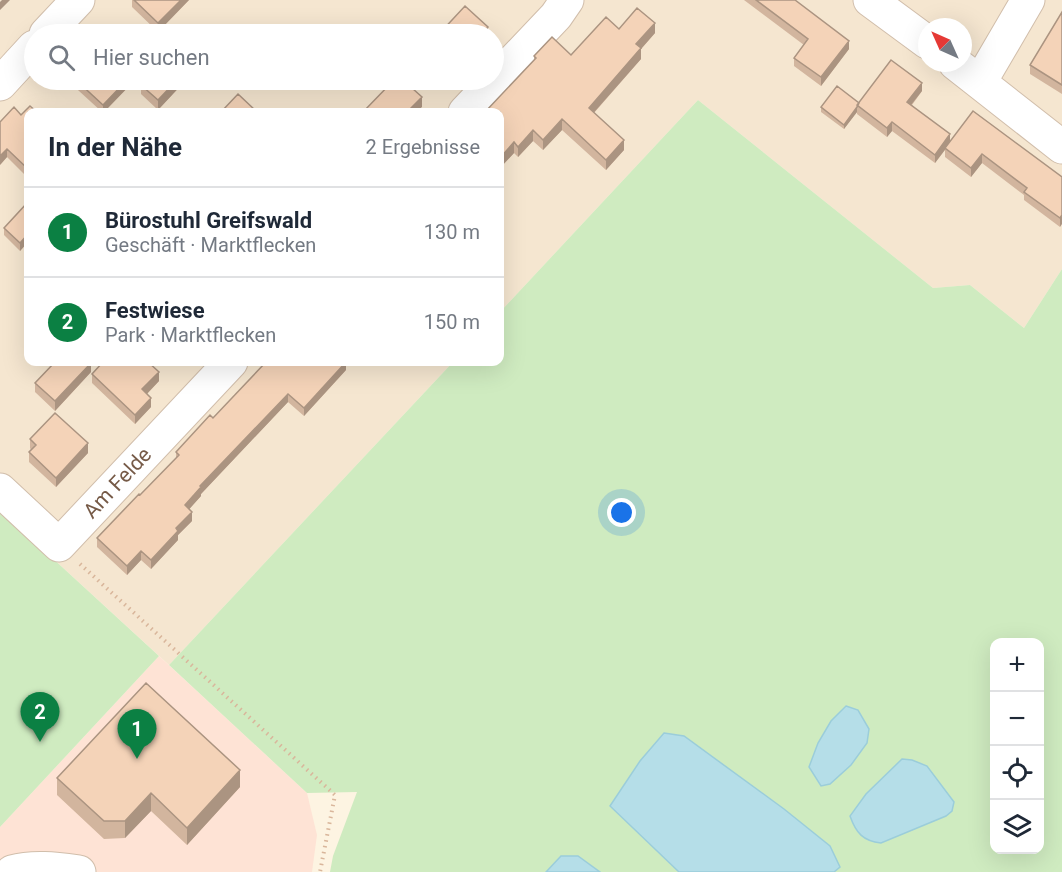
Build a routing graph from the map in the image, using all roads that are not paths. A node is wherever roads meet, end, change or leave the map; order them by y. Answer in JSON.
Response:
{"nodes":[{"id":1,"x":78,"y":0,"type":"edge"},
{"id":2,"x":870,"y":0,"type":"edge"},
{"id":3,"x":1028,"y":0,"type":"edge"},
{"id":4,"x":553,"y":5,"type":"edge"},
{"id":5,"x":55,"y":24,"type":"edge"},
{"id":6,"x":918,"y":35,"type":"edge"},
{"id":7,"x":24,"y":58,"type":"edge"},
{"id":8,"x":504,"y":65,"type":"edge"},
{"id":9,"x":967,"y":73,"type":"edge"},
{"id":10,"x":0,"y":84,"type":"edge"},
{"id":11,"x":483,"y":90,"type":"edge"},
{"id":12,"x":468,"y":108,"type":"edge"},
{"id":13,"x":1062,"y":147,"type":"edge"},
{"id":14,"x":227,"y":366,"type":"edge"},
{"id":15,"x":0,"y":490,"type":"edge"},
{"id":16,"x":12,"y":872,"type":"edge"},
{"id":17,"x":79,"y":872,"type":"edge"}],
"edges":[{"from":1,"to":5,"type":"street"},
{"from":2,"to":6,"type":"street"},
{"from":3,"to":9,"type":"street"},
{"from":4,"to":8,"type":"street"},
{"from":7,"to":10,"type":"street"},
{"from":9,"to":13,"type":"street"},
{"from":11,"to":12,"type":"street"},
{"from":14,"to":15,"type":"street","name":"Am Felde"},
{"from":16,"to":17,"type":"street"}]}
